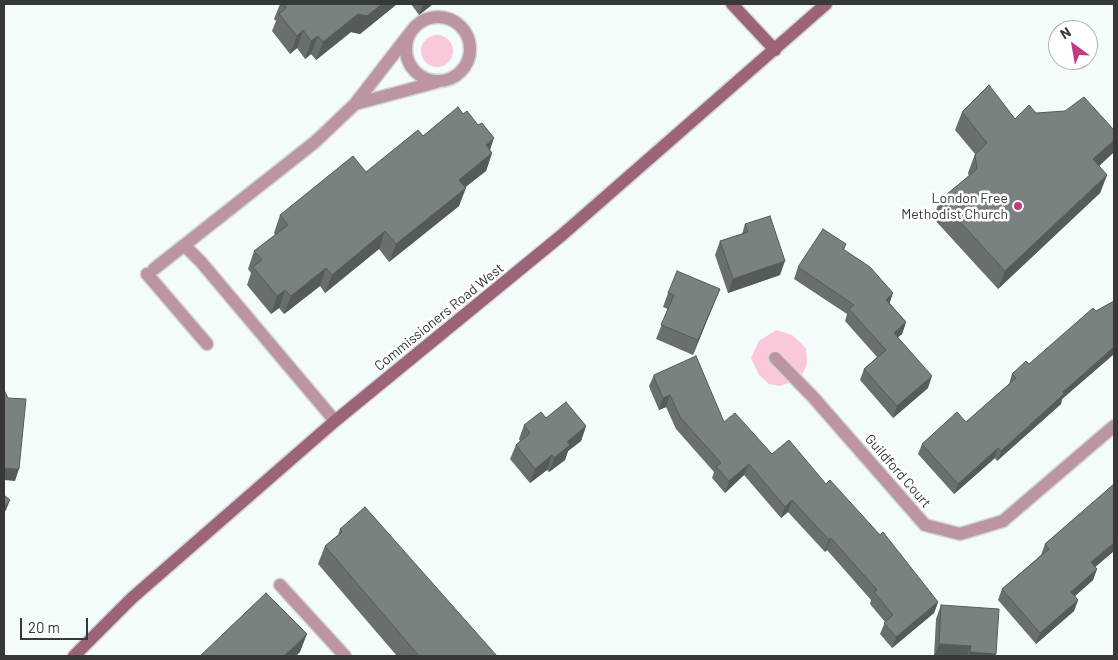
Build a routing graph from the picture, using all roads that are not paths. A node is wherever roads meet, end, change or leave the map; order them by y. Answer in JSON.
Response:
{"nodes":[{"id":1,"x":732,"y":4,"type":"edge"},
{"id":2,"x":826,"y":4,"type":"edge"},
{"id":3,"x":410,"y":33,"type":"junction"},
{"id":4,"x":775,"y":50,"type":"junction"},
{"id":5,"x":441,"y":81,"type":"junction"},
{"id":6,"x":355,"y":104,"type":"junction"},
{"id":7,"x":184,"y":245,"type":"junction"},
{"id":8,"x":207,"y":344,"type":"dead end"},
{"id":9,"x":775,"y":358,"type":"dead end"},
{"id":10,"x":335,"y":420,"type":"junction"},
{"id":11,"x":1114,"y":426,"type":"edge"},
{"id":12,"x":280,"y":585,"type":"dead end"},
{"id":13,"x":340,"y":654,"type":"edge"},
{"id":14,"x":74,"y":656,"type":"edge"}],
"edges":[{"from":1,"to":4,"type":"main road"},
{"from":2,"to":4,"type":"main road","name":"Commissioners Road West"},
{"from":3,"to":5,"type":"street"},
{"from":3,"to":5,"type":"street"},
{"from":3,"to":6,"type":"street"},
{"from":4,"to":10,"type":"main road","name":"Commissioners Road West"},
{"from":5,"to":6,"type":"street"},
{"from":6,"to":7,"type":"street"},
{"from":7,"to":8,"type":"street"},
{"from":7,"to":10,"type":"street"},
{"from":9,"to":11,"type":"street","name":"Guildford Court"},
{"from":10,"to":14,"type":"main road","name":"Commissioners Road West"},
{"from":12,"to":13,"type":"street"}]}
